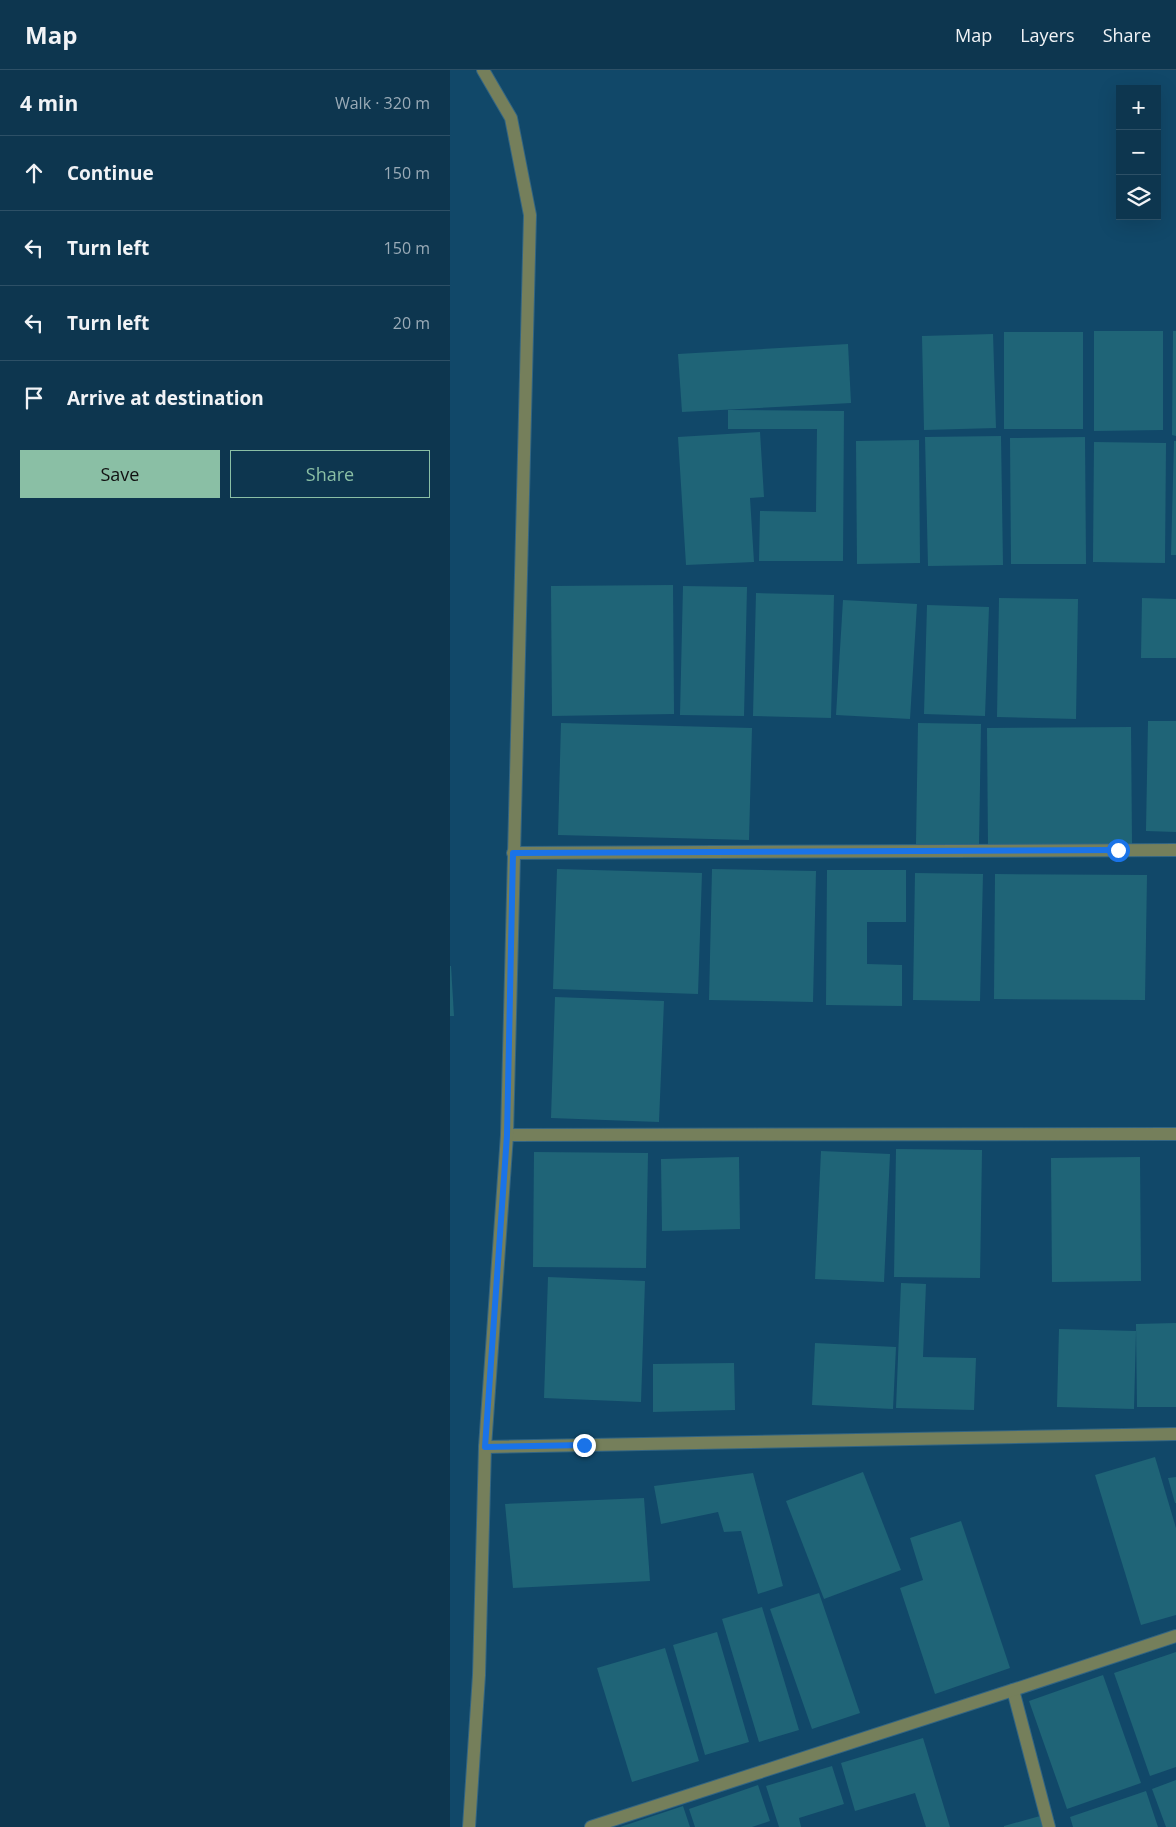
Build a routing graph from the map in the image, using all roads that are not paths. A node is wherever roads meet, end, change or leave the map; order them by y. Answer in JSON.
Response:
{"nodes":[{"id":1,"x":483,"y":70,"type":"edge"},
{"id":2,"x":1176,"y":850,"type":"edge"},
{"id":3,"x":513,"y":853,"type":"junction"},
{"id":4,"x":1176,"y":1134,"type":"edge"},
{"id":5,"x":507,"y":1135,"type":"junction"},
{"id":6,"x":1176,"y":1434,"type":"edge"},
{"id":7,"x":485,"y":1447,"type":"junction"},
{"id":8,"x":1176,"y":1636,"type":"edge"},
{"id":9,"x":1013,"y":1690,"type":"junction"},
{"id":10,"x":469,"y":1827,"type":"edge"},
{"id":11,"x":592,"y":1827,"type":"edge"},
{"id":12,"x":1050,"y":1827,"type":"edge"}],
"edges":[{"from":1,"to":3,"type":"street"},
{"from":2,"to":3,"type":"street"},
{"from":3,"to":5,"type":"street"},
{"from":4,"to":5,"type":"street"},
{"from":5,"to":7,"type":"street"},
{"from":6,"to":7,"type":"street"},
{"from":7,"to":10,"type":"street"},
{"from":8,"to":9,"type":"street"},
{"from":9,"to":11,"type":"street"},
{"from":9,"to":12,"type":"street"}]}
